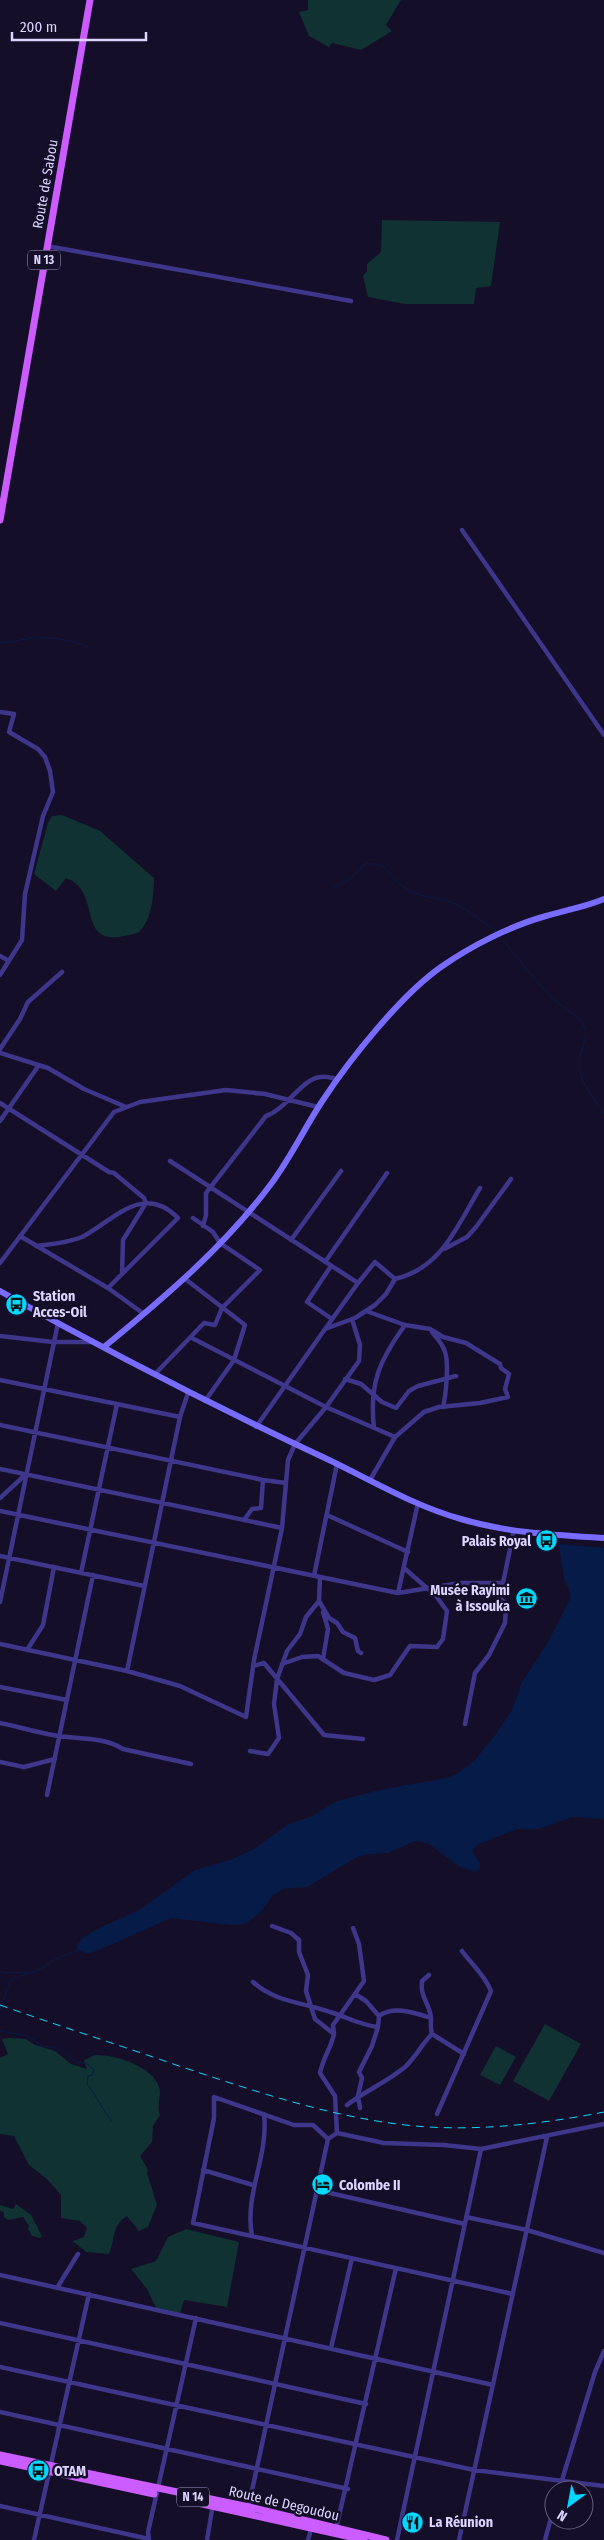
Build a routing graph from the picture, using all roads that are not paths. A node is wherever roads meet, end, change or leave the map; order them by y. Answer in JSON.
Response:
{"nodes":[{"id":1,"x":90,"y":0,"type":"edge"},
{"id":2,"x":46,"y":246,"type":"junction"},
{"id":3,"x":351,"y":301,"type":"dead end"},
{"id":4,"x":0,"y":520,"type":"edge"},
{"id":5,"x":462,"y":530,"type":"dead end"},
{"id":6,"x":0,"y":712,"type":"edge"},
{"id":7,"x":604,"y":735,"type":"edge"},
{"id":8,"x":604,"y":899,"type":"edge"},
{"id":9,"x":0,"y":956,"type":"edge"},
{"id":10,"x":9,"y":961,"type":"junction"},
{"id":11,"x":62,"y":972,"type":"dead end"},
{"id":12,"x":0,"y":975,"type":"edge"},
{"id":13,"x":0,"y":1051,"type":"edge"},
{"id":14,"x":39,"y":1065,"type":"junction"},
{"id":15,"x":337,"y":1079,"type":"junction"},
{"id":16,"x":291,"y":1100,"type":"junction"},
{"id":17,"x":0,"y":1103,"type":"edge"},
{"id":18,"x":127,"y":1107,"type":"junction"},
{"id":19,"x":318,"y":1107,"type":"junction"},
{"id":20,"x":9,"y":1109,"type":"junction"},
{"id":21,"x":0,"y":1122,"type":"edge"},
{"id":22,"x":81,"y":1155,"type":"junction"},
{"id":23,"x":170,"y":1161,"type":"dead end"},
{"id":24,"x":341,"y":1171,"type":"dead end"},
{"id":25,"x":387,"y":1173,"type":"dead end"},
{"id":26,"x":511,"y":1179,"type":"dead end"},
{"id":27,"x":210,"y":1188,"type":"junction"},
{"id":28,"x":480,"y":1188,"type":"dead end"},
{"id":29,"x":146,"y":1203,"type":"junction"},
{"id":30,"x":248,"y":1213,"type":"junction"},
{"id":31,"x":193,"y":1218,"type":"dead end"},
{"id":32,"x":203,"y":1226,"type":"junction"},
{"id":33,"x":20,"y":1236,"type":"junction"},
{"id":34,"x":291,"y":1240,"type":"junction"},
{"id":35,"x":220,"y":1243,"type":"junction"},
{"id":36,"x":36,"y":1246,"type":"junction"},
{"id":37,"x":443,"y":1250,"type":"junction"},
{"id":38,"x":0,"y":1262,"type":"edge"},
{"id":39,"x":325,"y":1262,"type":"junction"},
{"id":40,"x":331,"y":1266,"type":"junction"},
{"id":41,"x":122,"y":1274,"type":"junction"},
{"id":42,"x":184,"y":1278,"type":"junction"},
{"id":43,"x":395,"y":1279,"type":"junction"},
{"id":44,"x":358,"y":1282,"type":"junction"},
{"id":45,"x":108,"y":1288,"type":"junction"},
{"id":46,"x":0,"y":1291,"type":"edge"},
{"id":47,"x":222,"y":1308,"type":"junction"},
{"id":48,"x":366,"y":1311,"type":"junction"},
{"id":49,"x":144,"y":1314,"type":"junction"},
{"id":50,"x":332,"y":1319,"type":"junction"},
{"id":51,"x":352,"y":1319,"type":"junction"},
{"id":52,"x":58,"y":1323,"type":"junction"},
{"id":53,"x":405,"y":1325,"type":"junction"},
{"id":54,"x":325,"y":1329,"type":"junction"},
{"id":55,"x":430,"y":1329,"type":"junction"},
{"id":56,"x":0,"y":1336,"type":"edge"},
{"id":57,"x":192,"y":1338,"type":"junction"},
{"id":58,"x":53,"y":1342,"type":"junction"},
{"id":59,"x":93,"y":1342,"type":"junction"},
{"id":60,"x":104,"y":1347,"type":"junction"},
{"id":61,"x":234,"y":1360,"type":"junction"},
{"id":62,"x":155,"y":1374,"type":"junction"},
{"id":63,"x":456,"y":1376,"type":"dead end"},
{"id":64,"x":446,"y":1378,"type":"junction"},
{"id":65,"x":345,"y":1379,"type":"junction"},
{"id":66,"x":0,"y":1380,"type":"edge"},
{"id":67,"x":286,"y":1386,"type":"junction"},
{"id":68,"x":43,"y":1389,"type":"junction"},
{"id":69,"x":372,"y":1392,"type":"junction"},
{"id":70,"x":188,"y":1393,"type":"junction"},
{"id":71,"x":205,"y":1401,"type":"junction"},
{"id":72,"x":117,"y":1404,"type":"junction"},
{"id":73,"x":326,"y":1407,"type":"junction"},
{"id":74,"x":443,"y":1407,"type":"junction"},
{"id":75,"x":180,"y":1417,"type":"junction"},
{"id":76,"x":0,"y":1425,"type":"edge"},
{"id":77,"x":256,"y":1427,"type":"junction"},
{"id":78,"x":374,"y":1428,"type":"junction"},
{"id":79,"x":35,"y":1432,"type":"junction"},
{"id":80,"x":395,"y":1437,"type":"junction"},
{"id":81,"x":295,"y":1444,"type":"junction"},
{"id":82,"x":108,"y":1447,"type":"junction"},
{"id":83,"x":171,"y":1460,"type":"junction"},
{"id":84,"x":337,"y":1464,"type":"junction"},
{"id":85,"x":0,"y":1469,"type":"edge"},
{"id":86,"x":26,"y":1474,"type":"junction"},
{"id":87,"x":263,"y":1480,"type":"junction"},
{"id":88,"x":370,"y":1480,"type":"junction"},
{"id":89,"x":286,"y":1483,"type":"junction"},
{"id":90,"x":99,"y":1490,"type":"junction"},
{"id":91,"x":0,"y":1498,"type":"edge"},
{"id":92,"x":162,"y":1503,"type":"junction"},
{"id":93,"x":418,"y":1503,"type":"junction"},
{"id":94,"x":0,"y":1510,"type":"edge"},
{"id":95,"x":18,"y":1514,"type":"junction"},
{"id":96,"x":327,"y":1515,"type":"junction"},
{"id":97,"x":244,"y":1520,"type":"junction"},
{"id":98,"x":282,"y":1528,"type":"junction"},
{"id":99,"x":91,"y":1529,"type":"junction"},
{"id":100,"x":514,"y":1530,"type":"junction"},
{"id":101,"x":604,"y":1538,"type":"edge"},
{"id":102,"x":154,"y":1542,"type":"junction"},
{"id":103,"x":408,"y":1552,"type":"junction"},
{"id":104,"x":0,"y":1556,"type":"edge"},
{"id":105,"x":9,"y":1558,"type":"junction"},
{"id":106,"x":54,"y":1567,"type":"junction"},
{"id":107,"x":274,"y":1567,"type":"junction"},
{"id":108,"x":404,"y":1568,"type":"junction"},
{"id":109,"x":82,"y":1573,"type":"junction"},
{"id":110,"x":93,"y":1575,"type":"junction"},
{"id":111,"x":314,"y":1576,"type":"junction"},
{"id":112,"x":320,"y":1577,"type":"junction"},
{"id":113,"x":503,"y":1583,"type":"junction"},
{"id":114,"x":144,"y":1586,"type":"junction"},
{"id":115,"x":427,"y":1588,"type":"junction"},
{"id":116,"x":398,"y":1593,"type":"junction"},
{"id":117,"x":0,"y":1601,"type":"edge"},
{"id":118,"x":319,"y":1601,"type":"junction"},
{"id":119,"x":0,"y":1644,"type":"edge"},
{"id":120,"x":27,"y":1650,"type":"junction"},
{"id":121,"x":361,"y":1654,"type":"dead end"},
{"id":122,"x":323,"y":1659,"type":"junction"},
{"id":123,"x":75,"y":1660,"type":"junction"},
{"id":124,"x":282,"y":1664,"type":"junction"},
{"id":125,"x":253,"y":1666,"type":"junction"},
{"id":126,"x":127,"y":1671,"type":"junction"},
{"id":127,"x":277,"y":1679,"type":"junction"},
{"id":128,"x":0,"y":1687,"type":"edge"},
{"id":129,"x":67,"y":1700,"type":"junction"},
{"id":130,"x":0,"y":1723,"type":"edge"},
{"id":131,"x":465,"y":1724,"type":"dead end"},
{"id":132,"x":60,"y":1736,"type":"junction"},
{"id":133,"x":363,"y":1740,"type":"dead end"},
{"id":134,"x":250,"y":1751,"type":"dead end"},
{"id":135,"x":54,"y":1759,"type":"junction"},
{"id":136,"x":0,"y":1762,"type":"edge"},
{"id":137,"x":191,"y":1764,"type":"dead end"},
{"id":138,"x":47,"y":1795,"type":"dead end"},
{"id":139,"x":272,"y":1926,"type":"dead end"},
{"id":140,"x":353,"y":1928,"type":"dead end"},
{"id":141,"x":462,"y":1951,"type":"dead end"},
{"id":142,"x":429,"y":1976,"type":"dead end"},
{"id":143,"x":253,"y":1982,"type":"dead end"},
{"id":144,"x":355,"y":1994,"type":"junction"},
{"id":145,"x":313,"y":2008,"type":"junction"},
{"id":146,"x":340,"y":2016,"type":"junction"},
{"id":147,"x":379,"y":2016,"type":"junction"},
{"id":148,"x":431,"y":2018,"type":"junction"},
{"id":149,"x":378,"y":2027,"type":"junction"},
{"id":150,"x":334,"y":2034,"type":"junction"},
{"id":151,"x":432,"y":2034,"type":"junction"},
{"id":152,"x":464,"y":2054,"type":"junction"},
{"id":153,"x":358,"y":2096,"type":"junction"},
{"id":154,"x":347,"y":2105,"type":"dead end"},
{"id":155,"x":360,"y":2108,"type":"dead end"},
{"id":156,"x":264,"y":2114,"type":"junction"},
{"id":157,"x":437,"y":2114,"type":"dead end"},
{"id":158,"x":604,"y":2124,"type":"edge"},
{"id":159,"x":337,"y":2134,"type":"junction"},
{"id":160,"x":547,"y":2137,"type":"junction"},
{"id":161,"x":328,"y":2140,"type":"junction"},
{"id":162,"x":481,"y":2149,"type":"junction"},
{"id":163,"x":203,"y":2170,"type":"junction"},
{"id":164,"x":254,"y":2185,"type":"junction"},
{"id":165,"x":317,"y":2190,"type":"junction"},
{"id":166,"x":466,"y":2217,"type":"junction"},
{"id":167,"x":465,"y":2224,"type":"junction"},
{"id":168,"x":526,"y":2230,"type":"junction"},
{"id":169,"x":252,"y":2236,"type":"junction"},
{"id":170,"x":305,"y":2248,"type":"junction"},
{"id":171,"x":604,"y":2253,"type":"edge"},
{"id":172,"x":78,"y":2254,"type":"dead end"},
{"id":173,"x":352,"y":2258,"type":"junction"},
{"id":174,"x":396,"y":2268,"type":"junction"},
{"id":175,"x":0,"y":2275,"type":"edge"},
{"id":176,"x":453,"y":2281,"type":"junction"},
{"id":177,"x":57,"y":2288,"type":"junction"},
{"id":178,"x":89,"y":2294,"type":"junction"},
{"id":179,"x":513,"y":2294,"type":"junction"},
{"id":180,"x":196,"y":2318,"type":"junction"},
{"id":181,"x":0,"y":2323,"type":"edge"},
{"id":182,"x":285,"y":2338,"type":"junction"},
{"id":183,"x":78,"y":2340,"type":"junction"},
{"id":184,"x":331,"y":2348,"type":"junction"},
{"id":185,"x":604,"y":2351,"type":"edge"},
{"id":186,"x":376,"y":2359,"type":"junction"},
{"id":187,"x":186,"y":2364,"type":"junction"},
{"id":188,"x":0,"y":2367,"type":"edge"},
{"id":189,"x":433,"y":2372,"type":"junction"},
{"id":190,"x":69,"y":2382,"type":"junction"},
{"id":191,"x":275,"y":2384,"type":"junction"},
{"id":192,"x":493,"y":2385,"type":"junction"},
{"id":193,"x":366,"y":2404,"type":"junction"},
{"id":194,"x":176,"y":2405,"type":"junction"},
{"id":195,"x":0,"y":2412,"type":"edge"},
{"id":196,"x":60,"y":2425,"type":"junction"},
{"id":197,"x":266,"y":2425,"type":"junction"},
{"id":198,"x":357,"y":2445,"type":"junction"},
{"id":199,"x":167,"y":2449,"type":"junction"},
{"id":200,"x":0,"y":2455,"type":"edge"},
{"id":201,"x":415,"y":2457,"type":"junction"},
{"id":202,"x":0,"y":2461,"type":"edge"},
{"id":203,"x":50,"y":2468,"type":"junction"},
{"id":204,"x":257,"y":2469,"type":"junction"},
{"id":205,"x":474,"y":2470,"type":"junction"},
{"id":206,"x":562,"y":2480,"type":"joint"},
{"id":207,"x":348,"y":2489,"type":"junction"},
{"id":208,"x":157,"y":2492,"type":"junction"},
{"id":209,"x":213,"y":2503,"type":"junction"},
{"id":210,"x":0,"y":2506,"type":"edge"},
{"id":211,"x":248,"y":2510,"type":"junction"},
{"id":212,"x":40,"y":2515,"type":"junction"},
{"id":213,"x":312,"y":2525,"type":"junction"},
{"id":214,"x":336,"y":2530,"type":"junction"},
{"id":215,"x":34,"y":2540,"type":"edge"},
{"id":216,"x":149,"y":2540,"type":"edge"},
{"id":217,"x":206,"y":2540,"type":"edge"},
{"id":218,"x":308,"y":2540,"type":"edge"},
{"id":219,"x":364,"y":2540,"type":"edge"},
{"id":220,"x":386,"y":2540,"type":"edge"},
{"id":221,"x":397,"y":2540,"type":"edge"},
{"id":222,"x":459,"y":2540,"type":"edge"}],
"edges":[{"from":1,"to":2,"type":"main road","name":"Route de Sabou","number":"N 13"},
{"from":2,"to":3,"type":"street"},
{"from":2,"to":4,"type":"main road","name":"Route de Sabou","number":"N 13"},
{"from":5,"to":7,"type":"street"},
{"from":6,"to":10,"type":"street"},
{"from":8,"to":15,"type":"street"},
{"from":9,"to":10,"type":"street"},
{"from":10,"to":12,"type":"street"},
{"from":11,"to":13,"type":"street"},
{"from":13,"to":14,"type":"street"},
{"from":14,"to":18,"type":"street"},
{"from":14,"to":20,"type":"street"},
{"from":15,"to":16,"type":"street"},
{"from":15,"to":19,"type":"street"},
{"from":16,"to":18,"type":"street"},
{"from":16,"to":19,"type":"street"},
{"from":16,"to":27,"type":"street"},
{"from":17,"to":20,"type":"street"},
{"from":18,"to":22,"type":"street"},
{"from":19,"to":30,"type":"street"},
{"from":20,"to":21,"type":"street"},
{"from":20,"to":22,"type":"street"},
{"from":22,"to":29,"type":"street"},
{"from":22,"to":33,"type":"street"},
{"from":23,"to":27,"type":"street"},
{"from":24,"to":34,"type":"street"},
{"from":25,"to":39,"type":"street"},
{"from":26,"to":37,"type":"street"},
{"from":27,"to":30,"type":"street"},
{"from":27,"to":32,"type":"street"},
{"from":28,"to":37,"type":"street"},
{"from":29,"to":36,"type":"street"},
{"from":29,"to":41,"type":"street"},
{"from":29,"to":41,"type":"street"},
{"from":30,"to":34,"type":"street"},
{"from":30,"to":35,"type":"street"},
{"from":31,"to":32,"type":"street"},
{"from":32,"to":35,"type":"street"},
{"from":33,"to":36,"type":"street"},
{"from":33,"to":38,"type":"street"},
{"from":34,"to":39,"type":"street"},
{"from":35,"to":42,"type":"street"},
{"from":35,"to":47,"type":"street"},
{"from":36,"to":45,"type":"street"},
{"from":37,"to":43,"type":"street"},
{"from":39,"to":40,"type":"street"},
{"from":40,"to":44,"type":"street"},
{"from":40,"to":50,"type":"street"},
{"from":41,"to":45,"type":"street"},
{"from":42,"to":47,"type":"street"},
{"from":42,"to":49,"type":"street"},
{"from":43,"to":44,"type":"street"},
{"from":43,"to":48,"type":"street"},
{"from":44,"to":50,"type":"street"},
{"from":45,"to":49,"type":"street"},
{"from":46,"to":52,"type":"street"},
{"from":47,"to":57,"type":"street"},
{"from":47,"to":61,"type":"street"},
{"from":48,"to":51,"type":"street"},
{"from":48,"to":53,"type":"street"},
{"from":49,"to":60,"type":"street"},
{"from":50,"to":54,"type":"street"},
{"from":51,"to":54,"type":"street"},
{"from":51,"to":65,"type":"street"},
{"from":52,"to":58,"type":"street"},
{"from":52,"to":59,"type":"street"},
{"from":53,"to":55,"type":"street"},
{"from":53,"to":69,"type":"street"},
{"from":54,"to":67,"type":"street"},
{"from":55,"to":64,"type":"street"},
{"from":55,"to":74,"type":"street"},
{"from":56,"to":58,"type":"street"},
{"from":57,"to":61,"type":"street"},
{"from":57,"to":62,"type":"street"},
{"from":58,"to":59,"type":"street"},
{"from":58,"to":68,"type":"street"},
{"from":59,"to":60,"type":"street"},
{"from":60,"to":62,"type":"street"},
{"from":61,"to":67,"type":"street"},
{"from":61,"to":71,"type":"street"},
{"from":62,"to":70,"type":"street"},
{"from":63,"to":64,"type":"street"},
{"from":64,"to":69,"type":"street"},
{"from":64,"to":74,"type":"street"},
{"from":65,"to":69,"type":"street"},
{"from":65,"to":73,"type":"street"},
{"from":66,"to":68,"type":"street"},
{"from":67,"to":73,"type":"street"},
{"from":67,"to":77,"type":"street"},
{"from":68,"to":72,"type":"street"},
{"from":68,"to":79,"type":"street"},
{"from":69,"to":78,"type":"street"},
{"from":70,"to":71,"type":"street"},
{"from":70,"to":75,"type":"street"},
{"from":71,"to":77,"type":"street"},
{"from":72,"to":75,"type":"street"},
{"from":72,"to":82,"type":"street"},
{"from":73,"to":78,"type":"street"},
{"from":73,"to":81,"type":"street"},
{"from":74,"to":80,"type":"street"},
{"from":75,"to":83,"type":"street"},
{"from":76,"to":79,"type":"street"},
{"from":77,"to":81,"type":"street"},
{"from":78,"to":80,"type":"street"},
{"from":79,"to":82,"type":"street"},
{"from":79,"to":86,"type":"street"},
{"from":80,"to":88,"type":"street"},
{"from":81,"to":84,"type":"street"},
{"from":81,"to":89,"type":"street"},
{"from":82,"to":83,"type":"street"},
{"from":82,"to":90,"type":"street"},
{"from":83,"to":87,"type":"street"},
{"from":83,"to":92,"type":"street"},
{"from":84,"to":88,"type":"street"},
{"from":84,"to":96,"type":"street"},
{"from":85,"to":86,"type":"street"},
{"from":86,"to":90,"type":"street"},
{"from":86,"to":91,"type":"street"},
{"from":86,"to":95,"type":"street"},
{"from":87,"to":89,"type":"street"},
{"from":87,"to":97,"type":"street"},
{"from":88,"to":93,"type":"street"},
{"from":89,"to":98,"type":"street"},
{"from":90,"to":92,"type":"street"},
{"from":90,"to":99,"type":"street"},
{"from":92,"to":97,"type":"street"},
{"from":92,"to":102,"type":"street"},
{"from":93,"to":100,"type":"street"},
{"from":93,"to":103,"type":"street"},
{"from":94,"to":95,"type":"street"},
{"from":95,"to":99,"type":"street"},
{"from":95,"to":105,"type":"street"},
{"from":96,"to":103,"type":"street"},
{"from":96,"to":111,"type":"street"},
{"from":97,"to":98,"type":"street"},
{"from":98,"to":107,"type":"street"},
{"from":99,"to":102,"type":"street"},
{"from":99,"to":109,"type":"street"},
{"from":100,"to":101,"type":"street"},
{"from":100,"to":113,"type":"street"},
{"from":102,"to":107,"type":"street"},
{"from":102,"to":114,"type":"street"},
{"from":103,"to":108,"type":"street"},
{"from":104,"to":105,"type":"street"},
{"from":105,"to":106,"type":"street"},
{"from":105,"to":117,"type":"street"},
{"from":106,"to":109,"type":"street"},
{"from":106,"to":120,"type":"street"},
{"from":107,"to":111,"type":"street"},
{"from":107,"to":125,"type":"street"},
{"from":108,"to":115,"type":"street"},
{"from":108,"to":116,"type":"street"},
{"from":109,"to":110,"type":"street"},
{"from":110,"to":114,"type":"street"},
{"from":110,"to":123,"type":"street"},
{"from":111,"to":112,"type":"street"},
{"from":112,"to":116,"type":"street"},
{"from":112,"to":118,"type":"street"},
{"from":113,"to":115,"type":"street"},
{"from":113,"to":131,"type":"street"},
{"from":114,"to":126,"type":"street"},
{"from":115,"to":116,"type":"street"},
{"from":115,"to":122,"type":"street"},
{"from":118,"to":121,"type":"street"},
{"from":118,"to":122,"type":"street"},
{"from":118,"to":124,"type":"street"},
{"from":119,"to":120,"type":"street"},
{"from":120,"to":123,"type":"street"},
{"from":122,"to":124,"type":"street"},
{"from":123,"to":126,"type":"street"},
{"from":123,"to":129,"type":"street"},
{"from":124,"to":127,"type":"street"},
{"from":125,"to":126,"type":"street"},
{"from":125,"to":127,"type":"street"},
{"from":127,"to":133,"type":"street"},
{"from":127,"to":134,"type":"street"},
{"from":128,"to":129,"type":"street"},
{"from":129,"to":132,"type":"street"},
{"from":130,"to":132,"type":"street"},
{"from":132,"to":135,"type":"street"},
{"from":132,"to":137,"type":"street"},
{"from":135,"to":136,"type":"street"},
{"from":135,"to":138,"type":"street"},
{"from":139,"to":145,"type":"street"},
{"from":140,"to":144,"type":"street"},
{"from":141,"to":152,"type":"street"},
{"from":142,"to":148,"type":"street"},
{"from":143,"to":145,"type":"street"},
{"from":144,"to":146,"type":"street"},
{"from":144,"to":147,"type":"street"},
{"from":145,"to":146,"type":"street"},
{"from":145,"to":150,"type":"street"},
{"from":146,"to":149,"type":"street"},
{"from":146,"to":150,"type":"street"},
{"from":147,"to":148,"type":"street"},
{"from":147,"to":149,"type":"street"},
{"from":148,"to":151,"type":"street"},
{"from":149,"to":153,"type":"street"},
{"from":150,"to":159,"type":"street"},
{"from":151,"to":152,"type":"street"},
{"from":151,"to":153,"type":"street"},
{"from":152,"to":157,"type":"street"},
{"from":153,"to":154,"type":"street"},
{"from":153,"to":155,"type":"street"},
{"from":156,"to":161,"type":"street"},
{"from":156,"to":163,"type":"street"},
{"from":156,"to":164,"type":"street"},
{"from":158,"to":160,"type":"street"},
{"from":159,"to":161,"type":"street"},
{"from":159,"to":162,"type":"street"},
{"from":160,"to":162,"type":"street"},
{"from":160,"to":168,"type":"street"},
{"from":161,"to":165,"type":"street"},
{"from":162,"to":166,"type":"street"},
{"from":163,"to":164,"type":"street"},
{"from":163,"to":169,"type":"street"},
{"from":164,"to":169,"type":"street"},
{"from":165,"to":167,"type":"street"},
{"from":165,"to":170,"type":"street"},
{"from":166,"to":167,"type":"street"},
{"from":166,"to":168,"type":"street"},
{"from":167,"to":176,"type":"street"},
{"from":168,"to":171,"type":"street"},
{"from":168,"to":179,"type":"street"},
{"from":169,"to":170,"type":"street"},
{"from":170,"to":173,"type":"street"},
{"from":170,"to":182,"type":"street"},
{"from":172,"to":177,"type":"street"},
{"from":173,"to":174,"type":"street"},
{"from":173,"to":184,"type":"street"},
{"from":174,"to":176,"type":"street"},
{"from":174,"to":186,"type":"street"},
{"from":175,"to":177,"type":"street"},
{"from":176,"to":179,"type":"street"},
{"from":176,"to":189,"type":"street"},
{"from":177,"to":178,"type":"street"},
{"from":178,"to":180,"type":"street"},
{"from":178,"to":183,"type":"street"},
{"from":179,"to":192,"type":"street"},
{"from":180,"to":182,"type":"street"},
{"from":180,"to":187,"type":"street"},
{"from":181,"to":183,"type":"street"},
{"from":182,"to":184,"type":"street"},
{"from":182,"to":191,"type":"street"},
{"from":183,"to":187,"type":"street"},
{"from":183,"to":190,"type":"street"},
{"from":184,"to":186,"type":"street"},
{"from":185,"to":206,"type":"street"},
{"from":186,"to":189,"type":"street"},
{"from":186,"to":193,"type":"street"},
{"from":187,"to":191,"type":"street"},
{"from":187,"to":194,"type":"street"},
{"from":188,"to":190,"type":"street"},
{"from":189,"to":192,"type":"street"},
{"from":189,"to":201,"type":"street"},
{"from":190,"to":194,"type":"street"},
{"from":190,"to":196,"type":"street"},
{"from":191,"to":193,"type":"street"},
{"from":191,"to":197,"type":"street"},
{"from":192,"to":205,"type":"street"},
{"from":193,"to":198,"type":"street"},
{"from":194,"to":197,"type":"street"},
{"from":194,"to":199,"type":"street"},
{"from":195,"to":196,"type":"street"},
{"from":196,"to":199,"type":"street"},
{"from":196,"to":203,"type":"street"},
{"from":197,"to":198,"type":"street"},
{"from":197,"to":204,"type":"street"},
{"from":198,"to":201,"type":"street"},
{"from":198,"to":207,"type":"street"},
{"from":199,"to":204,"type":"street"},
{"from":199,"to":208,"type":"street"},
{"from":200,"to":203,"type":"main road","name":"Route de Degoudou","number":"N 14"},
{"from":201,"to":205,"type":"street"},
{"from":201,"to":221,"type":"street"},
{"from":202,"to":203,"type":"main road","name":"Route de Degoudou","number":"N 14"},
{"from":203,"to":208,"type":"main road","name":"Route de Degoudou","number":"N 14"},
{"from":203,"to":212,"type":"street"},
{"from":204,"to":207,"type":"street"},
{"from":204,"to":211,"type":"street"},
{"from":205,"to":206,"type":"street"},
{"from":205,"to":222,"type":"street"},
{"from":207,"to":214,"type":"street"},
{"from":208,"to":209,"type":"main road","name":"Route de Degoudou","number":"N 14"},
{"from":208,"to":216,"type":"street"},
{"from":209,"to":211,"type":"main road","name":"Route de Degoudou","number":"N 14"},
{"from":209,"to":217,"type":"street"},
{"from":210,"to":212,"type":"street"},
{"from":211,"to":213,"type":"main road","name":"Route de Degoudou","number":"N 14"},
{"from":212,"to":215,"type":"street"},
{"from":212,"to":216,"type":"street"},
{"from":213,"to":214,"type":"main road","name":"Route de Degoudou","number":"N 14"},
{"from":213,"to":218,"type":"street"},
{"from":214,"to":219,"type":"main road","name":"Route de Degoudou","number":"N 14"},
{"from":214,"to":220,"type":"main road","name":"Route de Degoudou","number":"N 14"}]}
